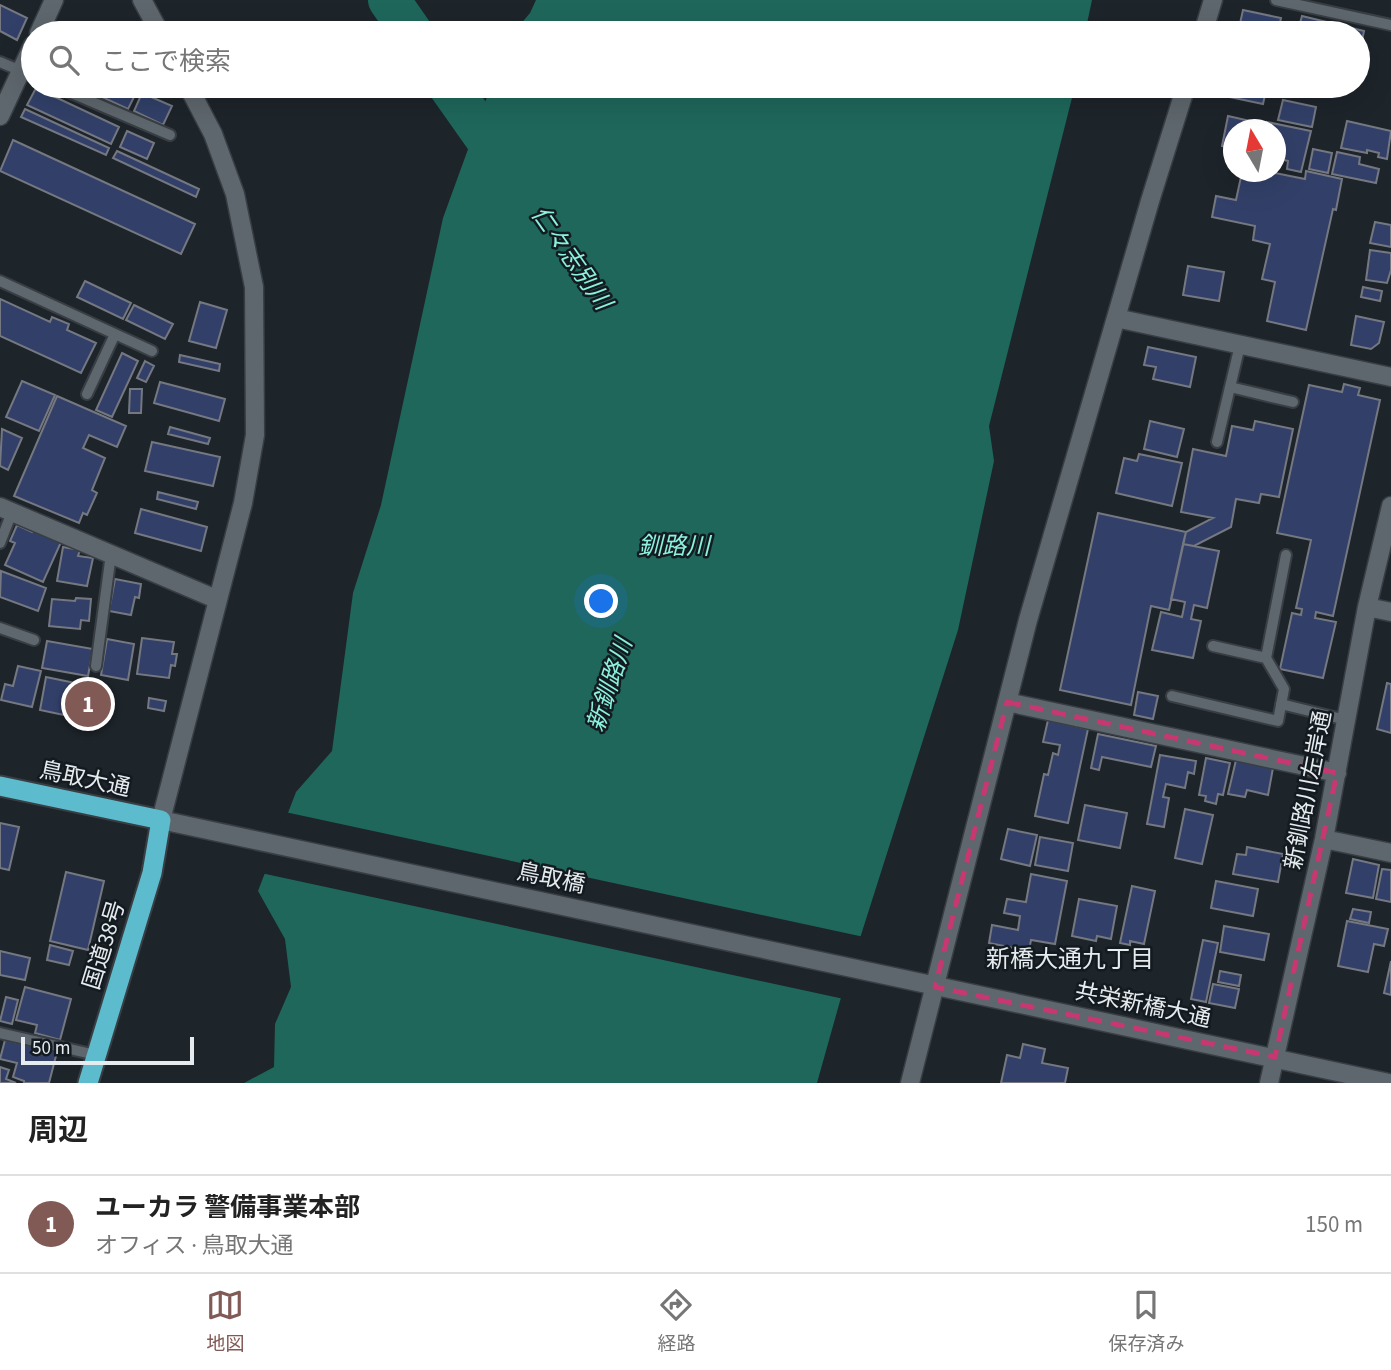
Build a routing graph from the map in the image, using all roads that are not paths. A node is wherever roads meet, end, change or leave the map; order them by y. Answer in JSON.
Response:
{"nodes":[{"id":1,"x":54,"y":0,"type":"edge"},
{"id":2,"x":142,"y":0,"type":"edge"},
{"id":3,"x":1213,"y":0,"type":"edge"},
{"id":4,"x":1276,"y":0,"type":"edge"},
{"id":5,"x":44,"y":21,"type":"edge"},
{"id":6,"x":153,"y":21,"type":"edge"},
{"id":7,"x":1207,"y":21,"type":"edge"},
{"id":8,"x":1391,"y":25,"type":"edge"},
{"id":9,"x":0,"y":62,"type":"edge"},
{"id":10,"x":21,"y":71,"type":"edge"},
{"id":11,"x":21,"y":83,"type":"edge"},
{"id":12,"x":83,"y":98,"type":"edge"},
{"id":13,"x":194,"y":98,"type":"edge"},
{"id":14,"x":1182,"y":98,"type":"edge"},
{"id":15,"x":0,"y":116,"type":"edge"},
{"id":16,"x":170,"y":135,"type":"dead end"},
{"id":17,"x":0,"y":281,"type":"edge"},
{"id":18,"x":1116,"y":318,"type":"junction"},
{"id":19,"x":115,"y":334,"type":"junction"},
{"id":20,"x":1240,"y":345,"type":"junction"},
{"id":21,"x":152,"y":351,"type":"dead end"},
{"id":22,"x":1391,"y":377,"type":"edge"},
{"id":23,"x":1230,"y":387,"type":"junction"},
{"id":24,"x":87,"y":394,"type":"dead end"},
{"id":25,"x":1293,"y":402,"type":"dead end"},
{"id":26,"x":1217,"y":442,"type":"dead end"},
{"id":27,"x":1391,"y":506,"type":"edge"},
{"id":28,"x":6,"y":510,"type":"edge"},
{"id":29,"x":0,"y":543,"type":"edge"},
{"id":30,"x":111,"y":554,"type":"junction"},
{"id":31,"x":1286,"y":555,"type":"dead end"},
{"id":32,"x":216,"y":599,"type":"junction"},
{"id":33,"x":1367,"y":607,"type":"junction"},
{"id":34,"x":1391,"y":612,"type":"edge"},
{"id":35,"x":0,"y":628,"type":"edge"},
{"id":36,"x":34,"y":640,"type":"dead end"},
{"id":37,"x":1213,"y":646,"type":"dead end"},
{"id":38,"x":1266,"y":658,"type":"junction"},
{"id":39,"x":96,"y":666,"type":"dead end"},
{"id":40,"x":1172,"y":696,"type":"dead end"},
{"id":41,"x":1007,"y":702,"type":"junction"},
{"id":42,"x":1281,"y":704,"type":"junction"},
{"id":43,"x":1346,"y":720,"type":"junction"},
{"id":44,"x":1337,"y":773,"type":"junction"},
{"id":45,"x":0,"y":786,"type":"edge"},
{"id":46,"x":161,"y":820,"type":"junction"},
{"id":47,"x":1324,"y":839,"type":"junction"},
{"id":48,"x":1391,"y":853,"type":"edge"},
{"id":49,"x":888,"y":975,"type":"joint"},
{"id":50,"x":934,"y":987,"type":"junction"},
{"id":51,"x":0,"y":1033,"type":"edge"},
{"id":52,"x":96,"y":1055,"type":"junction"},
{"id":53,"x":1275,"y":1058,"type":"junction"},
{"id":54,"x":88,"y":1083,"type":"edge"},
{"id":55,"x":910,"y":1083,"type":"edge"},
{"id":56,"x":1269,"y":1083,"type":"edge"},
{"id":57,"x":1389,"y":1083,"type":"edge"}],
"edges":[{"from":1,"to":5,"type":"street"},
{"from":2,"to":6,"type":"street"},
{"from":3,"to":7,"type":"street"},
{"from":4,"to":8,"type":"lane"},
{"from":9,"to":10,"type":"lane"},
{"from":11,"to":15,"type":"street"},
{"from":12,"to":16,"type":"lane"},
{"from":13,"to":32,"type":"street"},
{"from":14,"to":18,"type":"street"},
{"from":17,"to":19,"type":"lane"},
{"from":18,"to":20,"type":"street"},
{"from":18,"to":41,"type":"street"},
{"from":19,"to":21,"type":"lane"},
{"from":19,"to":24,"type":"lane"},
{"from":20,"to":22,"type":"street"},
{"from":20,"to":23,"type":"lane"},
{"from":23,"to":25,"type":"lane"},
{"from":23,"to":26,"type":"lane"},
{"from":27,"to":33,"type":"street","name":"新釧路川左岸通"},
{"from":28,"to":29,"type":"lane"},
{"from":28,"to":30,"type":"street"},
{"from":30,"to":32,"type":"street"},
{"from":30,"to":39,"type":"lane"},
{"from":31,"to":38,"type":"lane"},
{"from":32,"to":46,"type":"street"},
{"from":33,"to":34,"type":"street"},
{"from":33,"to":43,"type":"street","name":"新釧路川左岸通"},
{"from":35,"to":36,"type":"lane"},
{"from":37,"to":38,"type":"lane"},
{"from":38,"to":42,"type":"lane"},
{"from":40,"to":42,"type":"lane"},
{"from":41,"to":44,"type":"street"},
{"from":41,"to":50,"type":"street"},
{"from":42,"to":43,"type":"lane"},
{"from":43,"to":44,"type":"street","name":"新釧路川左岸通"},
{"from":44,"to":47,"type":"street","name":"新釧路川左岸通"},
{"from":45,"to":46,"type":"highway","name":"鳥取大通"},
{"from":46,"to":49,"type":"street","name":"鳥取橋"},
{"from":46,"to":52,"type":"highway","name":"国道38号"},
{"from":47,"to":48,"type":"street"},
{"from":47,"to":53,"type":"street","name":"新釧路川左岸通"},
{"from":49,"to":50,"type":"street","name":"共栄新橋大通"},
{"from":50,"to":53,"type":"street","name":"共栄新橋大通"},
{"from":50,"to":55,"type":"street"},
{"from":51,"to":52,"type":"lane"},
{"from":52,"to":54,"type":"highway","name":"国道38号"},
{"from":53,"to":56,"type":"street","name":"新釧路川左岸通"},
{"from":53,"to":57,"type":"street","name":"共栄新橋大通"}]}
